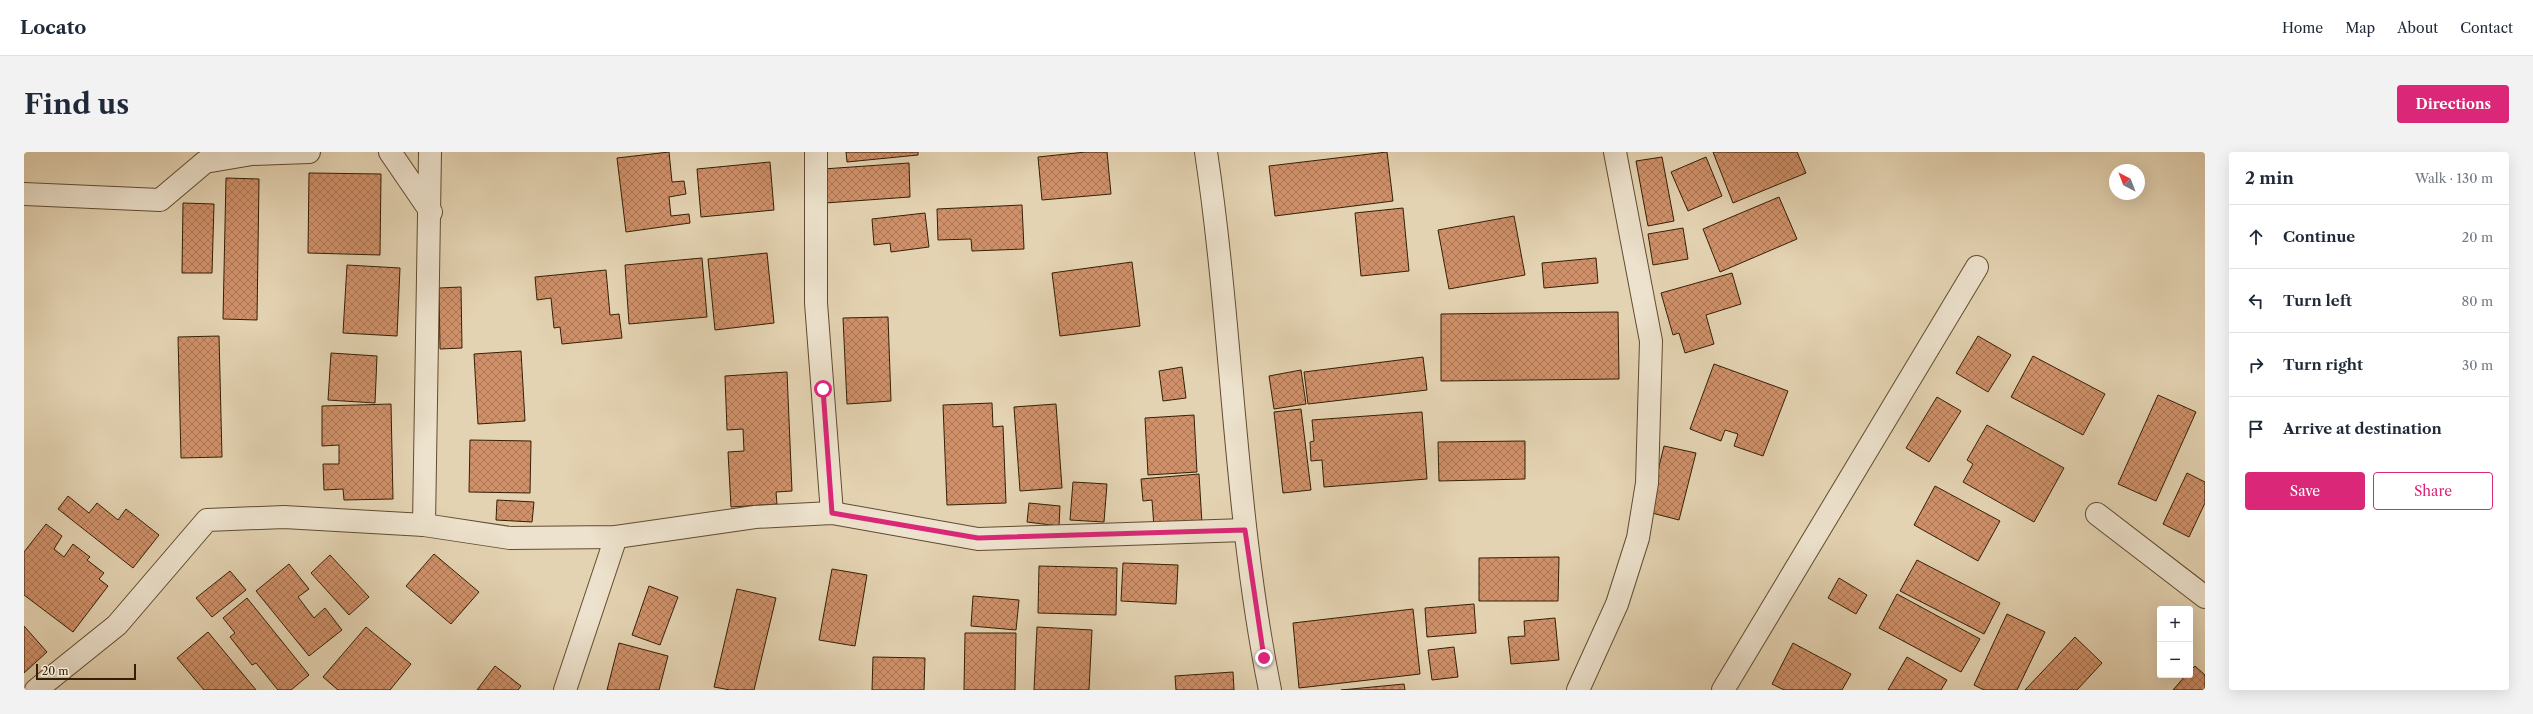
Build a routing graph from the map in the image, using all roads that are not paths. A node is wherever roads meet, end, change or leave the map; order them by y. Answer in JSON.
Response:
{"nodes":[{"id":1,"x":309,"y":152,"type":"edge"},
{"id":2,"x":390,"y":152,"type":"edge"},
{"id":3,"x":430,"y":152,"type":"edge"},
{"id":4,"x":816,"y":152,"type":"edge"},
{"id":5,"x":1206,"y":152,"type":"edge"},
{"id":6,"x":1615,"y":152,"type":"edge"},
{"id":7,"x":24,"y":194,"type":"edge"},
{"id":8,"x":431,"y":212,"type":"junction"},
{"id":9,"x":1977,"y":267,"type":"dead end"},
{"id":10,"x":832,"y":513,"type":"junction"},
{"id":11,"x":2097,"y":514,"type":"dead end"},
{"id":12,"x":424,"y":525,"type":"junction"},
{"id":13,"x":1245,"y":530,"type":"junction"},
{"id":14,"x":616,"y":537,"type":"junction"},
{"id":15,"x":2205,"y":597,"type":"edge"},
{"id":16,"x":36,"y":690,"type":"edge"},
{"id":17,"x":565,"y":690,"type":"edge"},
{"id":18,"x":1270,"y":690,"type":"edge"},
{"id":19,"x":1578,"y":690,"type":"edge"},
{"id":20,"x":1723,"y":690,"type":"edge"}],
"edges":[{"from":1,"to":7,"type":"street"},
{"from":2,"to":8,"type":"street"},
{"from":3,"to":8,"type":"street"},
{"from":4,"to":10,"type":"street"},
{"from":5,"to":13,"type":"street"},
{"from":6,"to":19,"type":"street"},
{"from":8,"to":12,"type":"street"},
{"from":9,"to":20,"type":"street"},
{"from":10,"to":13,"type":"street"},
{"from":10,"to":14,"type":"street"},
{"from":11,"to":15,"type":"street"},
{"from":12,"to":14,"type":"street"},
{"from":12,"to":16,"type":"street"},
{"from":13,"to":18,"type":"street"},
{"from":14,"to":17,"type":"street"}]}
